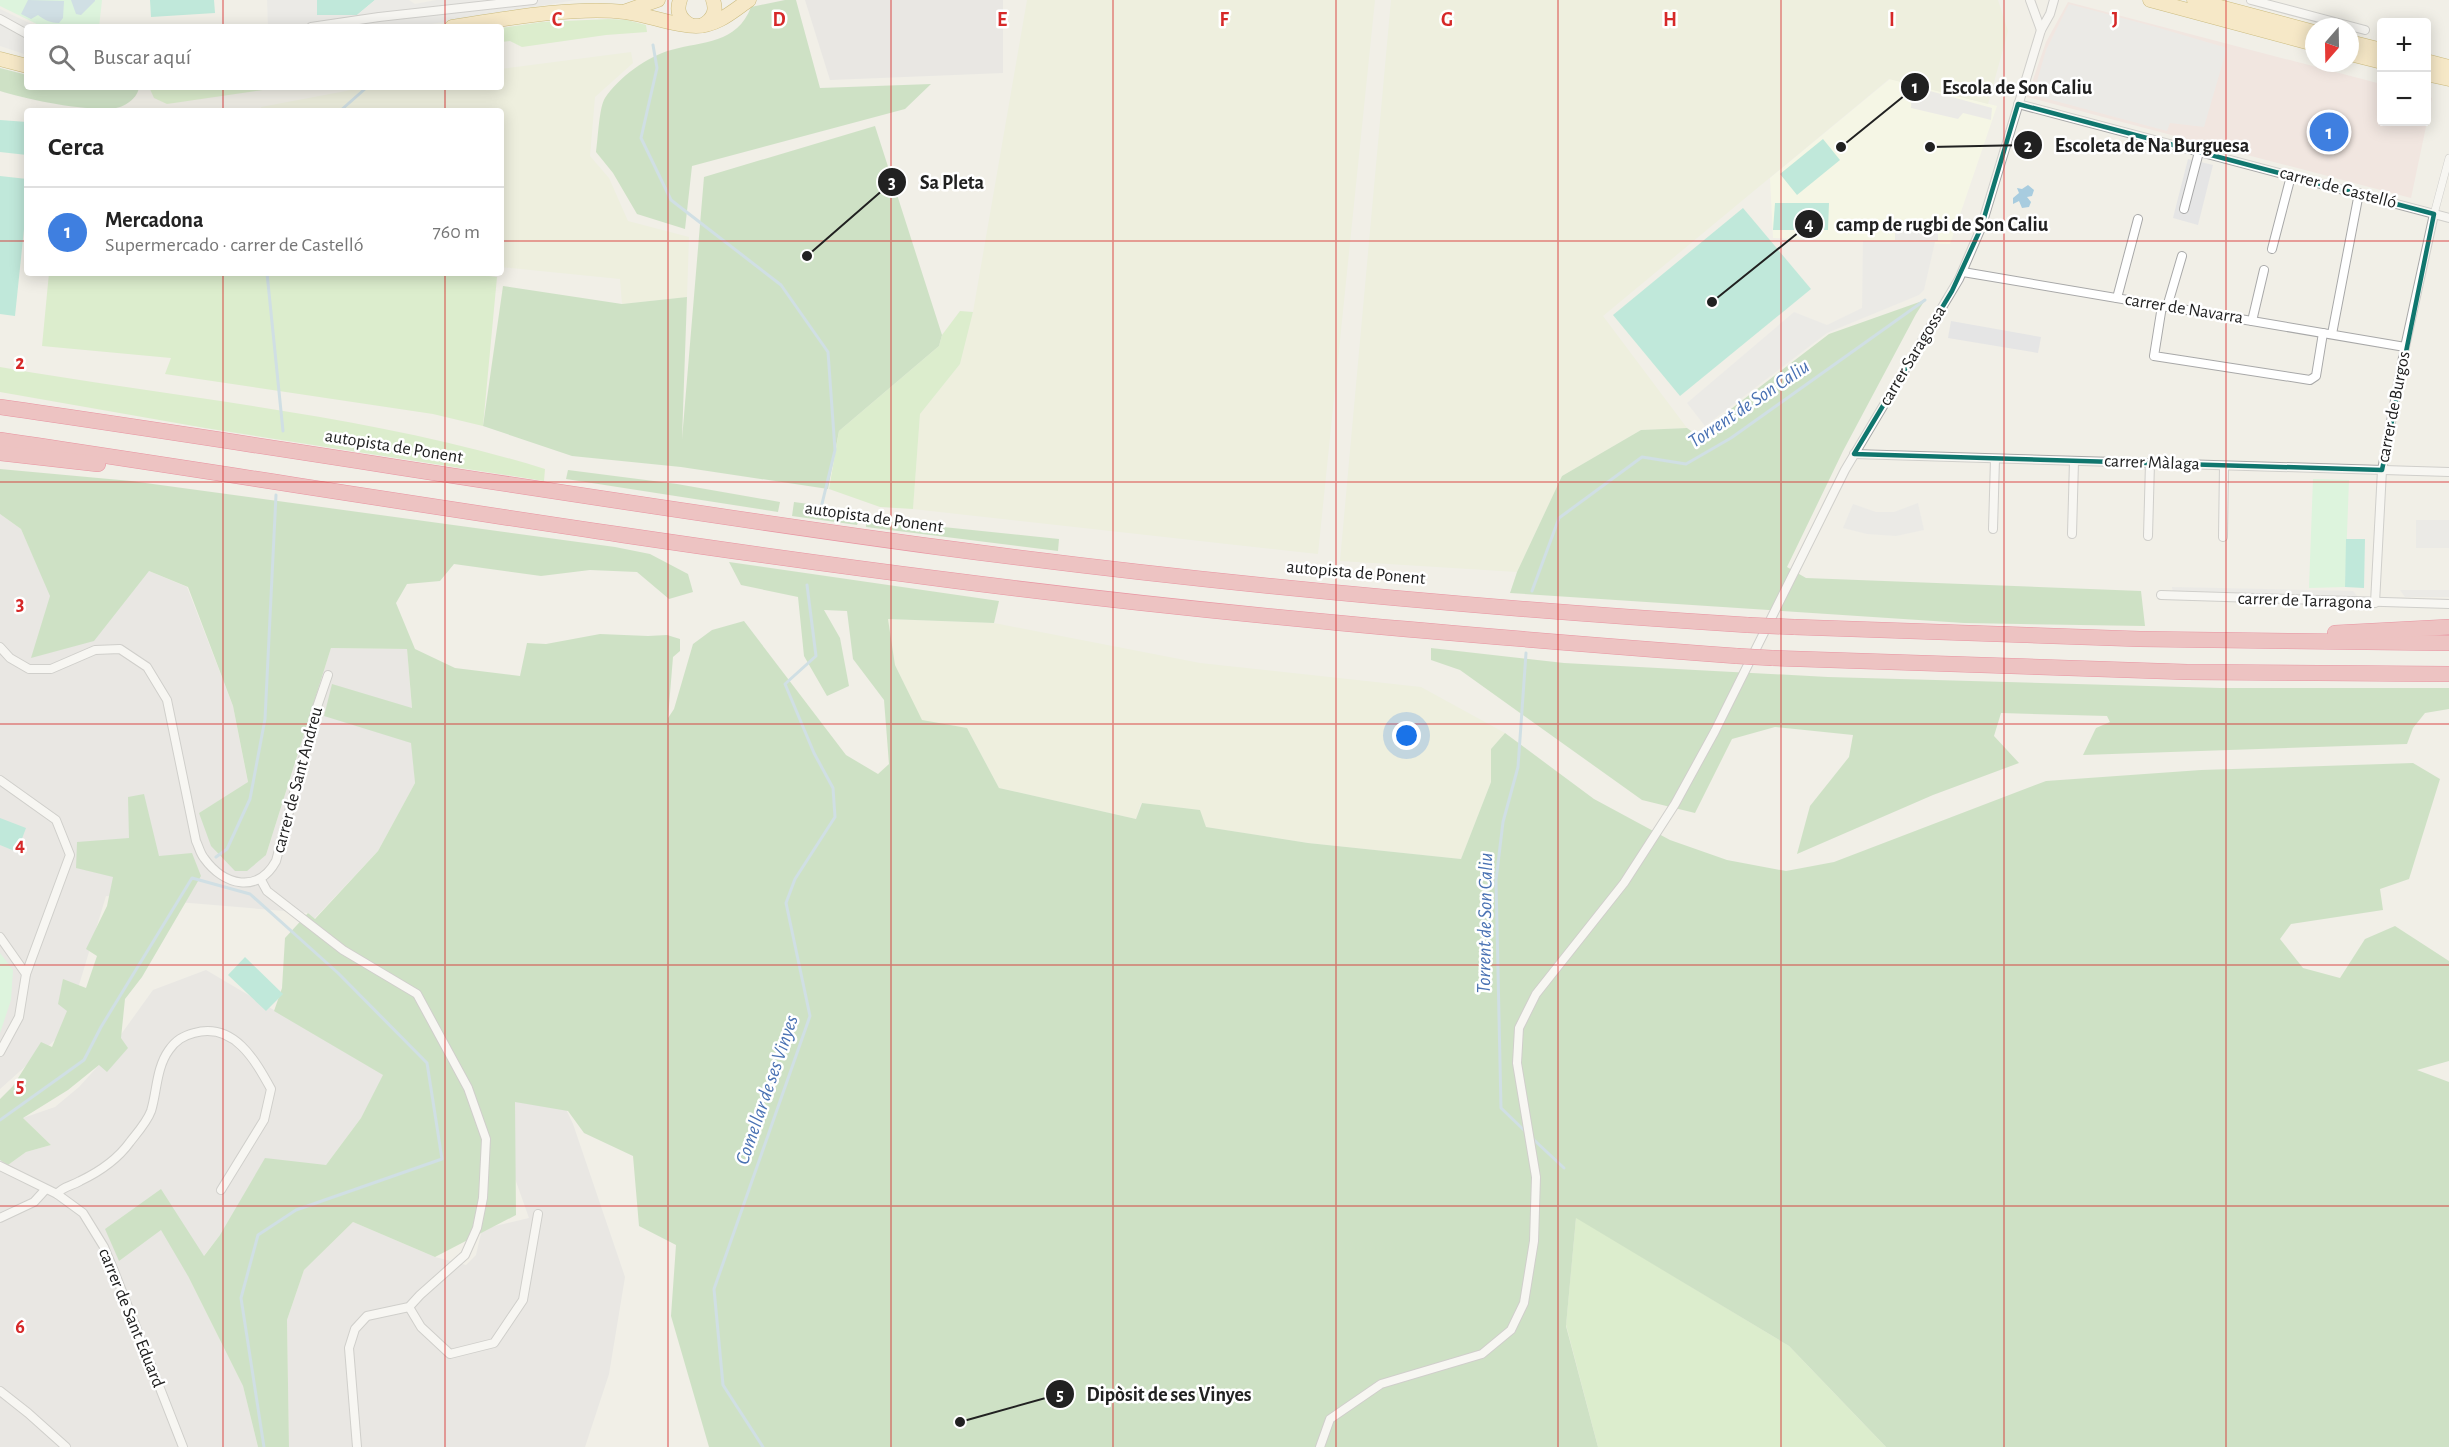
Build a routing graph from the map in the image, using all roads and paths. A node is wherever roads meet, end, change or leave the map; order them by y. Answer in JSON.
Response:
{"nodes":[{"id":1,"x":533,"y":0,"type":"edge"},
{"id":2,"x":658,"y":0,"type":"edge"},
{"id":3,"x":680,"y":0,"type":"edge"},
{"id":4,"x":713,"y":0,"type":"edge"},
{"id":5,"x":748,"y":0,"type":"edge"},
{"id":6,"x":2030,"y":0,"type":"edge"},
{"id":7,"x":2054,"y":0,"type":"edge"},
{"id":8,"x":2150,"y":0,"type":"edge"},
{"id":9,"x":2194,"y":0,"type":"edge"},
{"id":10,"x":2251,"y":0,"type":"edge"},
{"id":11,"x":624,"y":12,"type":"junction"},
{"id":12,"x":0,"y":19,"type":"edge"},
{"id":13,"x":331,"y":24,"type":"edge"},
{"id":14,"x":476,"y":24,"type":"edge"},
{"id":15,"x":697,"y":25,"type":"junction"},
{"id":16,"x":2041,"y":30,"type":"junction"},
{"id":17,"x":2305,"y":30,"type":"edge"},
{"id":18,"x":2365,"y":30,"type":"dead end"},
{"id":19,"x":24,"y":32,"type":"edge"},
{"id":20,"x":2305,"y":42,"type":"edge"},
{"id":21,"x":2359,"y":44,"type":"edge"},
{"id":22,"x":2377,"y":49,"type":"edge"},
{"id":23,"x":2359,"y":56,"type":"edge"},
{"id":24,"x":3,"y":60,"type":"edge"},
{"id":25,"x":2377,"y":61,"type":"edge"},
{"id":26,"x":2431,"y":63,"type":"edge"},
{"id":27,"x":24,"y":64,"type":"edge"},
{"id":28,"x":2449,"y":67,"type":"edge"},
{"id":29,"x":2431,"y":75,"type":"edge"},
{"id":30,"x":2449,"y":79,"type":"edge"},
{"id":31,"x":2018,"y":104,"type":"junction"},
{"id":32,"x":2199,"y":152,"type":"junction"},
{"id":33,"x":2449,"y":158,"type":"edge"},
{"id":34,"x":2291,"y":176,"type":"junction"},
{"id":35,"x":2359,"y":193,"type":"junction"},
{"id":36,"x":2184,"y":210,"type":"dead end"},
{"id":37,"x":2434,"y":214,"type":"junction"},
{"id":38,"x":2449,"y":218,"type":"edge"},
{"id":39,"x":2138,"y":219,"type":"dead end"},
{"id":40,"x":2272,"y":249,"type":"dead end"},
{"id":41,"x":2182,"y":256,"type":"dead end"},
{"id":42,"x":2264,"y":270,"type":"dead end"},
{"id":43,"x":1963,"y":272,"type":"junction"},
{"id":44,"x":2117,"y":298,"type":"junction"},
{"id":45,"x":2165,"y":306,"type":"junction"},
{"id":46,"x":2252,"y":321,"type":"junction"},
{"id":47,"x":2328,"y":334,"type":"junction"},
{"id":48,"x":2405,"y":347,"type":"junction"},
{"id":49,"x":0,"y":402,"type":"edge"},
{"id":50,"x":0,"y":407,"type":"edge"},
{"id":51,"x":18,"y":410,"type":"junction"},
{"id":52,"x":0,"y":440,"type":"edge"},
{"id":53,"x":0,"y":453,"type":"edge"},
{"id":54,"x":1854,"y":454,"type":"junction"},
{"id":55,"x":1995,"y":459,"type":"junction"},
{"id":56,"x":2074,"y":461,"type":"junction"},
{"id":57,"x":153,"y":463,"type":"junction"},
{"id":58,"x":2150,"y":463,"type":"junction"},
{"id":59,"x":2224,"y":465,"type":"junction"},
{"id":60,"x":2382,"y":470,"type":"junction"},
{"id":61,"x":2449,"y":472,"type":"edge"},
{"id":62,"x":1993,"y":529,"type":"dead end"},
{"id":63,"x":2072,"y":534,"type":"dead end"},
{"id":64,"x":2148,"y":536,"type":"dead end"},
{"id":65,"x":2223,"y":537,"type":"dead end"},
{"id":66,"x":2161,"y":596,"type":"dead end"},
{"id":67,"x":2375,"y":603,"type":"junction"},
{"id":68,"x":2449,"y":604,"type":"edge"},
{"id":69,"x":2449,"y":627,"type":"edge"},
{"id":70,"x":2116,"y":639,"type":"junction"},
{"id":71,"x":2449,"y":643,"type":"edge"},
{"id":72,"x":0,"y":647,"type":"edge"},
{"id":73,"x":2449,"y":674,"type":"edge"},
{"id":74,"x":328,"y":675,"type":"dead end"},
{"id":75,"x":0,"y":780,"type":"edge"},
{"id":76,"x":261,"y":880,"type":"junction"},
{"id":77,"x":0,"y":937,"type":"edge"},
{"id":78,"x":26,"y":974,"type":"junction"},
{"id":79,"x":0,"y":1052,"type":"edge"},
{"id":80,"x":0,"y":1166,"type":"edge"},
{"id":81,"x":45,"y":1190,"type":"junction"},
{"id":82,"x":221,"y":1190,"type":"dead end"},
{"id":83,"x":57,"y":1194,"type":"junction"},
{"id":84,"x":538,"y":1214,"type":"dead end"},
{"id":85,"x":0,"y":1218,"type":"edge"},
{"id":86,"x":409,"y":1307,"type":"junction"},
{"id":87,"x":0,"y":1391,"type":"edge"},
{"id":88,"x":66,"y":1447,"type":"edge"},
{"id":89,"x":183,"y":1447,"type":"edge"},
{"id":90,"x":357,"y":1447,"type":"edge"},
{"id":91,"x":1320,"y":1447,"type":"edge"}],
"edges":[{"from":1,"to":13,"type":"street"},
{"from":2,"to":11,"type":"main road"},
{"from":3,"to":15,"type":"main road"},
{"from":4,"to":15,"type":"main road"},
{"from":5,"to":15,"type":"main road"},
{"from":6,"to":16,"type":"street"},
{"from":7,"to":16,"type":"street","name":"carrer Saragossa"},
{"from":8,"to":20,"type":"main road"},
{"from":9,"to":17,"type":"main road"},
{"from":10,"to":18,"type":"street"},
{"from":11,"to":14,"type":"main road"},
{"from":11,"to":15,"type":"main road"},
{"from":12,"to":19,"type":"street"},
{"from":16,"to":31,"type":"street","name":"carrer Saragossa"},
{"from":21,"to":22,"type":"main road"},
{"from":23,"to":25,"type":"main road"},
{"from":24,"to":27,"type":"main road"},
{"from":26,"to":28,"type":"main road"},
{"from":29,"to":30,"type":"main road"},
{"from":31,"to":32,"type":"street","name":"carrer de Castelló"},
{"from":31,"to":43,"type":"street","name":"carrer Saragossa"},
{"from":32,"to":34,"type":"street","name":"carrer de Castelló"},
{"from":32,"to":36,"type":"street"},
{"from":33,"to":37,"type":"street"},
{"from":34,"to":35,"type":"street","name":"carrer de Castelló"},
{"from":34,"to":40,"type":"street"},
{"from":35,"to":37,"type":"street","name":"carrer de Castelló"},
{"from":35,"to":47,"type":"street"},
{"from":37,"to":38,"type":"street","name":"carrer de Castelló"},
{"from":37,"to":48,"type":"street","name":"carrer de Burgos"},
{"from":39,"to":44,"type":"street"},
{"from":41,"to":45,"type":"street"},
{"from":42,"to":46,"type":"street"},
{"from":43,"to":44,"type":"street","name":"carrer de Navarra"},
{"from":43,"to":54,"type":"street","name":"carrer Saragossa"},
{"from":44,"to":45,"type":"street","name":"carrer de Navarra"},
{"from":45,"to":46,"type":"street","name":"carrer de Navarra"},
{"from":45,"to":47,"type":"street"},
{"from":46,"to":47,"type":"street","name":"carrer de Navarra"},
{"from":47,"to":48,"type":"street","name":"carrer de Navarra"},
{"from":48,"to":60,"type":"street","name":"carrer de Burgos"},
{"from":49,"to":51,"type":"highway"},
{"from":50,"to":51,"type":"highway","name":"autopista de Ponent"},
{"from":51,"to":70,"type":"highway","name":"autopista de Ponent","bridge":true},
{"from":52,"to":57,"type":"highway"},
{"from":53,"to":57,"type":"highway"},
{"from":54,"to":55,"type":"street","name":"carrer Màlaga"},
{"from":54,"to":91,"type":"street","name":"carrer Saragossa"},
{"from":55,"to":56,"type":"street","name":"carrer Màlaga"},
{"from":55,"to":62,"type":"street"},
{"from":56,"to":58,"type":"street","name":"carrer Màlaga"},
{"from":56,"to":63,"type":"street"},
{"from":57,"to":73,"type":"highway","bridge":true},
{"from":58,"to":59,"type":"street","name":"carrer Màlaga"},
{"from":58,"to":64,"type":"street"},
{"from":59,"to":60,"type":"street","name":"carrer Màlaga"},
{"from":59,"to":65,"type":"street"},
{"from":60,"to":61,"type":"street","name":"carrer Màlaga"},
{"from":60,"to":67,"type":"street","name":"carrer de Burgos"},
{"from":66,"to":67,"type":"street","name":"carrer de Tarragona"},
{"from":67,"to":68,"type":"street","name":"carrer de Tarragona"},
{"from":69,"to":70,"type":"highway"},
{"from":70,"to":71,"type":"highway"},
{"from":72,"to":76,"type":"street"},
{"from":74,"to":76,"type":"street","name":"carrer de Sant Andreu"},
{"from":75,"to":78,"type":"street"},
{"from":76,"to":86,"type":"street"},
{"from":77,"to":78,"type":"street"},
{"from":78,"to":79,"type":"street"},
{"from":80,"to":81,"type":"street","name":"carrer de Sant Eduard"},
{"from":81,"to":83,"type":"street","name":"carrer de Sant Eduard"},
{"from":81,"to":85,"type":"street"},
{"from":82,"to":83,"type":"street"},
{"from":83,"to":89,"type":"street","name":"carrer de Sant Eduard"},
{"from":84,"to":86,"type":"street"},
{"from":86,"to":90,"type":"street"},
{"from":87,"to":88,"type":"street"}]}
